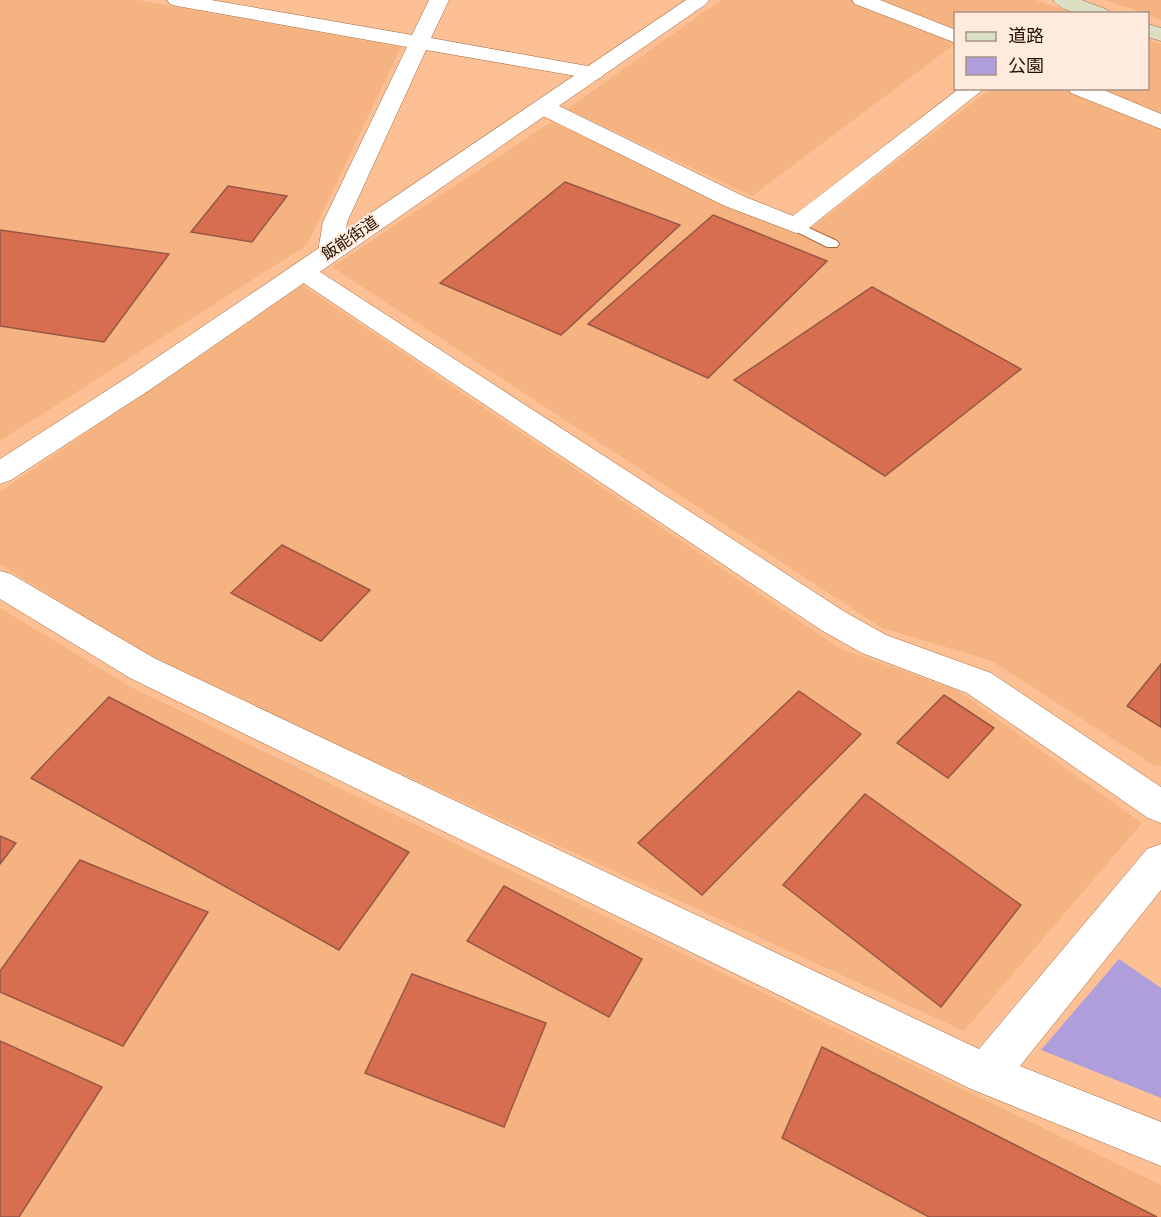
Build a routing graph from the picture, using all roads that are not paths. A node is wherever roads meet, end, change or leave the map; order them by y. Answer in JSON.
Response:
{"nodes":[{"id":1,"x":177,"y":0,"type":"edge"},
{"id":2,"x":439,"y":0,"type":"edge"},
{"id":3,"x":699,"y":0,"type":"edge"},
{"id":4,"x":862,"y":0,"type":"edge"},
{"id":5,"x":1063,"y":0,"type":"edge"},
{"id":6,"x":1096,"y":12,"type":"edge"},
{"id":7,"x":954,"y":37,"type":"edge"},
{"id":8,"x":418,"y":42,"type":"junction"},
{"id":9,"x":593,"y":73,"type":"junction"},
{"id":10,"x":971,"y":90,"type":"edge"},
{"id":11,"x":1084,"y":90,"type":"edge"},
{"id":12,"x":543,"y":107,"type":"junction"},
{"id":13,"x":1161,"y":122,"type":"edge"},
{"id":14,"x":796,"y":226,"type":"junction"},
{"id":15,"x":832,"y":244,"type":"dead end"},
{"id":16,"x":331,"y":251,"type":"junction"},
{"id":17,"x":302,"y":271,"type":"junction"},
{"id":18,"x":0,"y":473,"type":"edge"},
{"id":19,"x":0,"y":583,"type":"edge"},
{"id":20,"x":1161,"y":807,"type":"edge"},
{"id":21,"x":1161,"y":861,"type":"edge"},
{"id":22,"x":986,"y":1074,"type":"junction"},
{"id":23,"x":1161,"y":1144,"type":"edge"}],
"edges":[{"from":1,"to":8,"type":"street"},
{"from":2,"to":8,"type":"street"},
{"from":3,"to":9,"type":"street","name":"飯能街道"},
{"from":4,"to":7,"type":"street"},
{"from":5,"to":6,"type":"main road"},
{"from":8,"to":9,"type":"street"},
{"from":8,"to":16,"type":"street"},
{"from":9,"to":12,"type":"street","name":"飯能街道"},
{"from":10,"to":14,"type":"street"},
{"from":11,"to":13,"type":"street"},
{"from":12,"to":14,"type":"street"},
{"from":12,"to":16,"type":"street","name":"飯能街道"},
{"from":14,"to":15,"type":"lane"},
{"from":16,"to":17,"type":"street","name":"飯能街道"},
{"from":17,"to":18,"type":"street","name":"飯能街道"},
{"from":17,"to":20,"type":"street"},
{"from":19,"to":22,"type":"street"},
{"from":21,"to":22,"type":"street"},
{"from":22,"to":23,"type":"street"}]}
